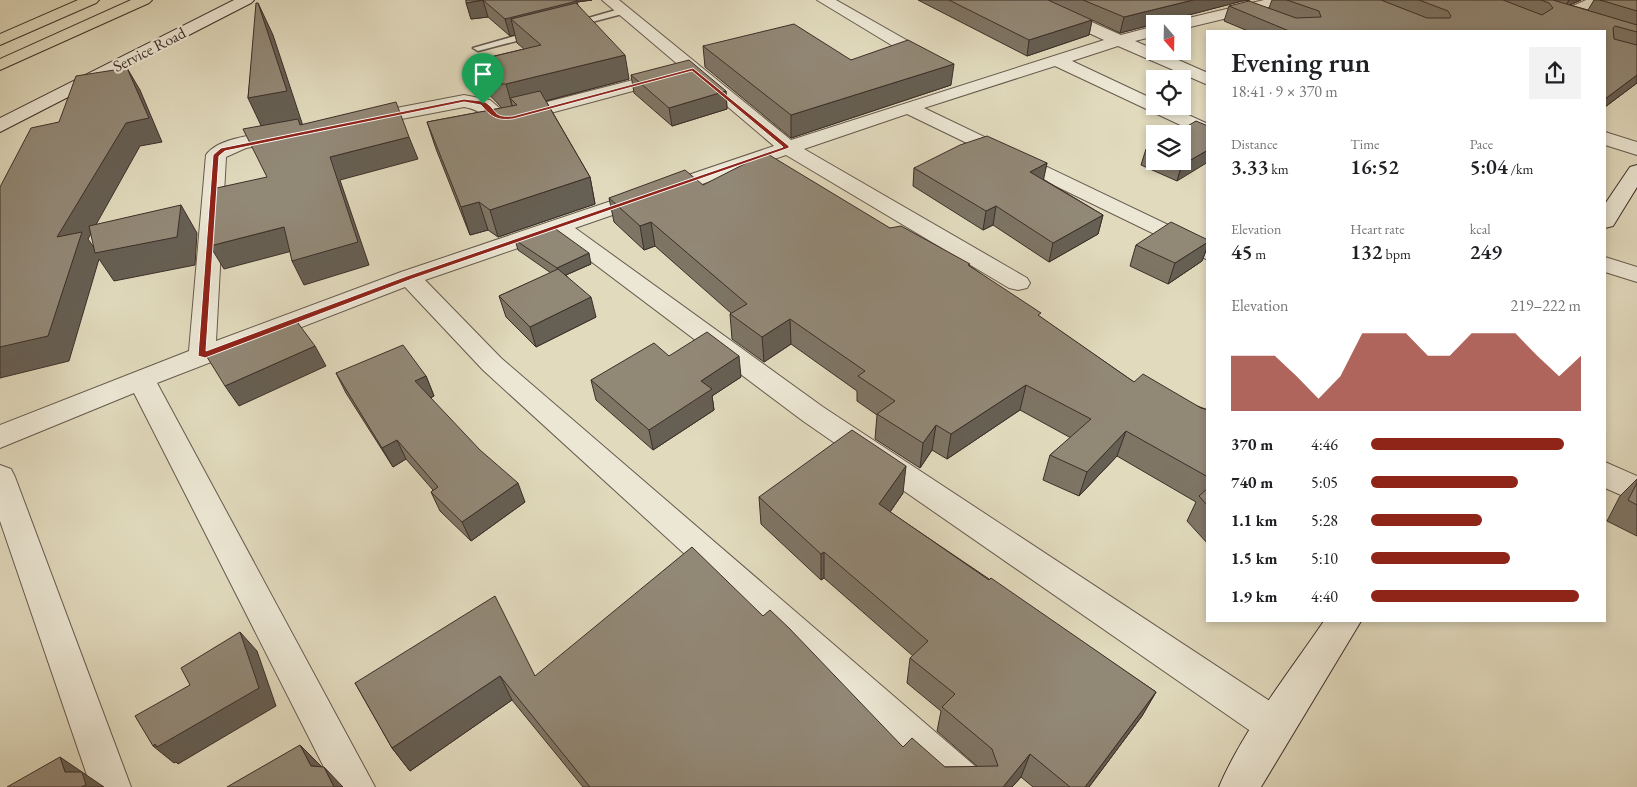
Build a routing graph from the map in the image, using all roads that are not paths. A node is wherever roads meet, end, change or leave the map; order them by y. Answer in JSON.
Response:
{"nodes":[{"id":1,"x":91,"y":0,"type":"edge"},
{"id":2,"x":144,"y":0,"type":"edge"},
{"id":3,"x":246,"y":0,"type":"edge"},
{"id":4,"x":825,"y":0,"type":"edge"},
{"id":5,"x":1029,"y":0,"type":"edge"},
{"id":6,"x":1284,"y":0,"type":"edge"},
{"id":7,"x":1599,"y":0,"type":"edge"},
{"id":8,"x":616,"y":5,"type":"edge"},
{"id":9,"x":1242,"y":8,"type":"junction"},
{"id":10,"x":1549,"y":10,"type":"edge"},
{"id":11,"x":1566,"y":15,"type":"junction"},
{"id":12,"x":1270,"y":18,"type":"edge"},
{"id":13,"x":1191,"y":22,"type":"edge"},
{"id":14,"x":1590,"y":23,"type":"edge"},
{"id":15,"x":1146,"y":33,"type":"edge"},
{"id":16,"x":0,"y":40,"type":"edge"},
{"id":17,"x":1117,"y":41,"type":"junction"},
{"id":18,"x":478,"y":48,"type":"dead end"},
{"id":19,"x":1056,"y":60,"type":"junction"},
{"id":20,"x":0,"y":65,"type":"edge"},
{"id":21,"x":693,"y":70,"type":"junction"},
{"id":22,"x":959,"y":78,"type":"junction"},
{"id":23,"x":1206,"y":79,"type":"edge"},
{"id":24,"x":908,"y":107,"type":"junction"},
{"id":25,"x":348,"y":123,"type":"edge"},
{"id":26,"x":0,"y":126,"type":"edge"},
{"id":27,"x":1206,"y":131,"type":"edge"},
{"id":28,"x":300,"y":133,"type":"edge"},
{"id":29,"x":1606,"y":138,"type":"edge"},
{"id":30,"x":787,"y":147,"type":"junction"},
{"id":31,"x":1637,"y":149,"type":"edge"},
{"id":32,"x":1637,"y":172,"type":"edge"},
{"id":33,"x":1606,"y":219,"type":"edge"},
{"id":34,"x":560,"y":227,"type":"junction"},
{"id":35,"x":1206,"y":252,"type":"edge"},
{"id":36,"x":1606,"y":264,"type":"edge"},
{"id":37,"x":1637,"y":275,"type":"edge"},
{"id":38,"x":409,"y":277,"type":"junction"},
{"id":39,"x":1018,"y":283,"type":"dead end"},
{"id":40,"x":202,"y":356,"type":"junction"},
{"id":41,"x":141,"y":379,"type":"junction"},
{"id":42,"x":0,"y":437,"type":"edge"},
{"id":43,"x":1606,"y":474,"type":"edge"},
{"id":44,"x":0,"y":477,"type":"edge"},
{"id":45,"x":1637,"y":490,"type":"edge"},
{"id":46,"x":1343,"y":622,"type":"edge"},
{"id":47,"x":1275,"y":726,"type":"junction"},
{"id":48,"x":111,"y":787,"type":"edge"},
{"id":49,"x":355,"y":787,"type":"edge"},
{"id":50,"x":969,"y":787,"type":"edge"},
{"id":51,"x":1239,"y":787,"type":"edge"}],
"edges":[{"from":1,"to":16,"type":"main road"},
{"from":2,"to":20,"type":"main road"},
{"from":3,"to":26,"type":"street","name":"Service Road"},
{"from":4,"to":22,"type":"street"},
{"from":5,"to":17,"type":"street"},
{"from":6,"to":9,"type":"street"},
{"from":7,"to":11,"type":"street"},
{"from":8,"to":18,"type":"lane"},
{"from":8,"to":21,"type":"street"},
{"from":9,"to":12,"type":"street"},
{"from":9,"to":13,"type":"street"},
{"from":10,"to":11,"type":"street"},
{"from":11,"to":14,"type":"street"},
{"from":15,"to":17,"type":"street"},
{"from":17,"to":19,"type":"street"},
{"from":17,"to":23,"type":"street"},
{"from":19,"to":22,"type":"street"},
{"from":19,"to":27,"type":"street"},
{"from":21,"to":25,"type":"street"},
{"from":21,"to":30,"type":"street"},
{"from":22,"to":24,"type":"street"},
{"from":24,"to":30,"type":"street"},
{"from":24,"to":35,"type":"street"},
{"from":28,"to":40,"type":"street"},
{"from":29,"to":31,"type":"street"},
{"from":30,"to":34,"type":"street"},
{"from":30,"to":39,"type":"street"},
{"from":32,"to":33,"type":"street"},
{"from":34,"to":38,"type":"street"},
{"from":34,"to":47,"type":"street"},
{"from":36,"to":37,"type":"street"},
{"from":38,"to":40,"type":"street"},
{"from":38,"to":50,"type":"street"},
{"from":40,"to":41,"type":"street"},
{"from":41,"to":42,"type":"street"},
{"from":41,"to":49,"type":"street"},
{"from":43,"to":45,"type":"street"},
{"from":44,"to":48,"type":"street"},
{"from":46,"to":47,"type":"street"},
{"from":47,"to":51,"type":"street"}]}
